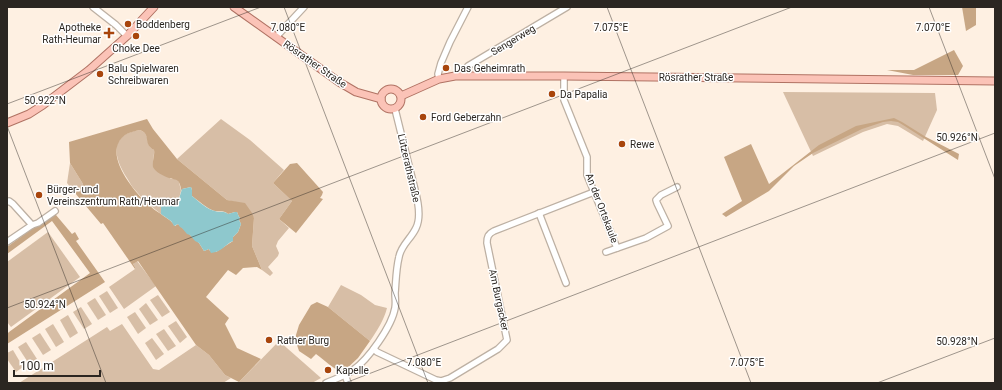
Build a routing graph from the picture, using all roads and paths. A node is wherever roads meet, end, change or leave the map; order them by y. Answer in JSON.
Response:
{"nodes":[{"id":1,"x":93,"y":7,"type":"edge"},
{"id":2,"x":154,"y":7,"type":"edge"},
{"id":3,"x":235,"y":7,"type":"edge"},
{"id":4,"x":304,"y":7,"type":"edge"},
{"id":5,"x":468,"y":7,"type":"edge"},
{"id":6,"x":567,"y":7,"type":"edge"},
{"id":7,"x":127,"y":36,"type":"junction"},
{"id":8,"x":276,"y":37,"type":"junction"},
{"id":9,"x":465,"y":76,"type":"junction"},
{"id":10,"x":564,"y":76,"type":"junction"},
{"id":11,"x":439,"y":79,"type":"junction"},
{"id":12,"x":995,"y":81,"type":"edge"},
{"id":13,"x":401,"y":96,"type":"junction"},
{"id":14,"x":380,"y":99,"type":"junction"},
{"id":15,"x":395,"y":109,"type":"junction"},
{"id":16,"x":7,"y":123,"type":"edge"},
{"id":17,"x":677,"y":187,"type":"dead end"},
{"id":18,"x":594,"y":192,"type":"junction"},
{"id":19,"x":7,"y":202,"type":"edge"},
{"id":20,"x":55,"y":211,"type":"dead end"},
{"id":21,"x":539,"y":213,"type":"junction"},
{"id":22,"x":32,"y":225,"type":"junction"},
{"id":23,"x":7,"y":242,"type":"edge"},
{"id":24,"x":617,"y":248,"type":"junction"},
{"id":25,"x":606,"y":252,"type":"dead end"},
{"id":26,"x":566,"y":283,"type":"dead end"},
{"id":27,"x":374,"y":349,"type":"junction"},
{"id":28,"x":345,"y":375,"type":"junction"},
{"id":29,"x":326,"y":383,"type":"edge"},
{"id":30,"x":348,"y":383,"type":"edge"}],
"edges":[{"from":1,"to":7,"type":"street"},
{"from":2,"to":7,"type":"main road"},
{"from":3,"to":8,"type":"main road","name":"Rösrather Straße"},
{"from":4,"to":8,"type":"street"},
{"from":5,"to":11,"type":"street"},
{"from":6,"to":9,"type":"street","name":"Sengerweg"},
{"from":7,"to":16,"type":"main road"},
{"from":8,"to":14,"type":"main road","name":"Rösrather Straße"},
{"from":9,"to":10,"type":"main road","name":"Rösrather Straße"},
{"from":9,"to":11,"type":"main road","name":"Rösrather Straße"},
{"from":10,"to":12,"type":"main road","name":"Rösrather Straße"},
{"from":10,"to":18,"type":"street","name":"An der Ortskaule"},
{"from":11,"to":13,"type":"main road","name":"Rösrather Straße"},
{"from":13,"to":14,"type":"main road"},
{"from":13,"to":15,"type":"main road"},
{"from":14,"to":15,"type":"main road"},
{"from":15,"to":27,"type":"street","name":"Lützerathstraße"},
{"from":17,"to":24,"type":"street"},
{"from":18,"to":21,"type":"street","name":"Am Burgacker"},
{"from":18,"to":24,"type":"street","name":"An der Ortskaule"},
{"from":19,"to":22,"type":"street"},
{"from":20,"to":22,"type":"street"},
{"from":21,"to":26,"type":"street"},
{"from":21,"to":27,"type":"street","name":"Am Burgacker"},
{"from":22,"to":23,"type":"street"},
{"from":24,"to":25,"type":"street"},
{"from":27,"to":28,"type":"street","name":"Lützerathstraße"},
{"from":28,"to":29,"type":"street","name":"Lützerathstraße"},
{"from":28,"to":30,"type":"street"}]}
